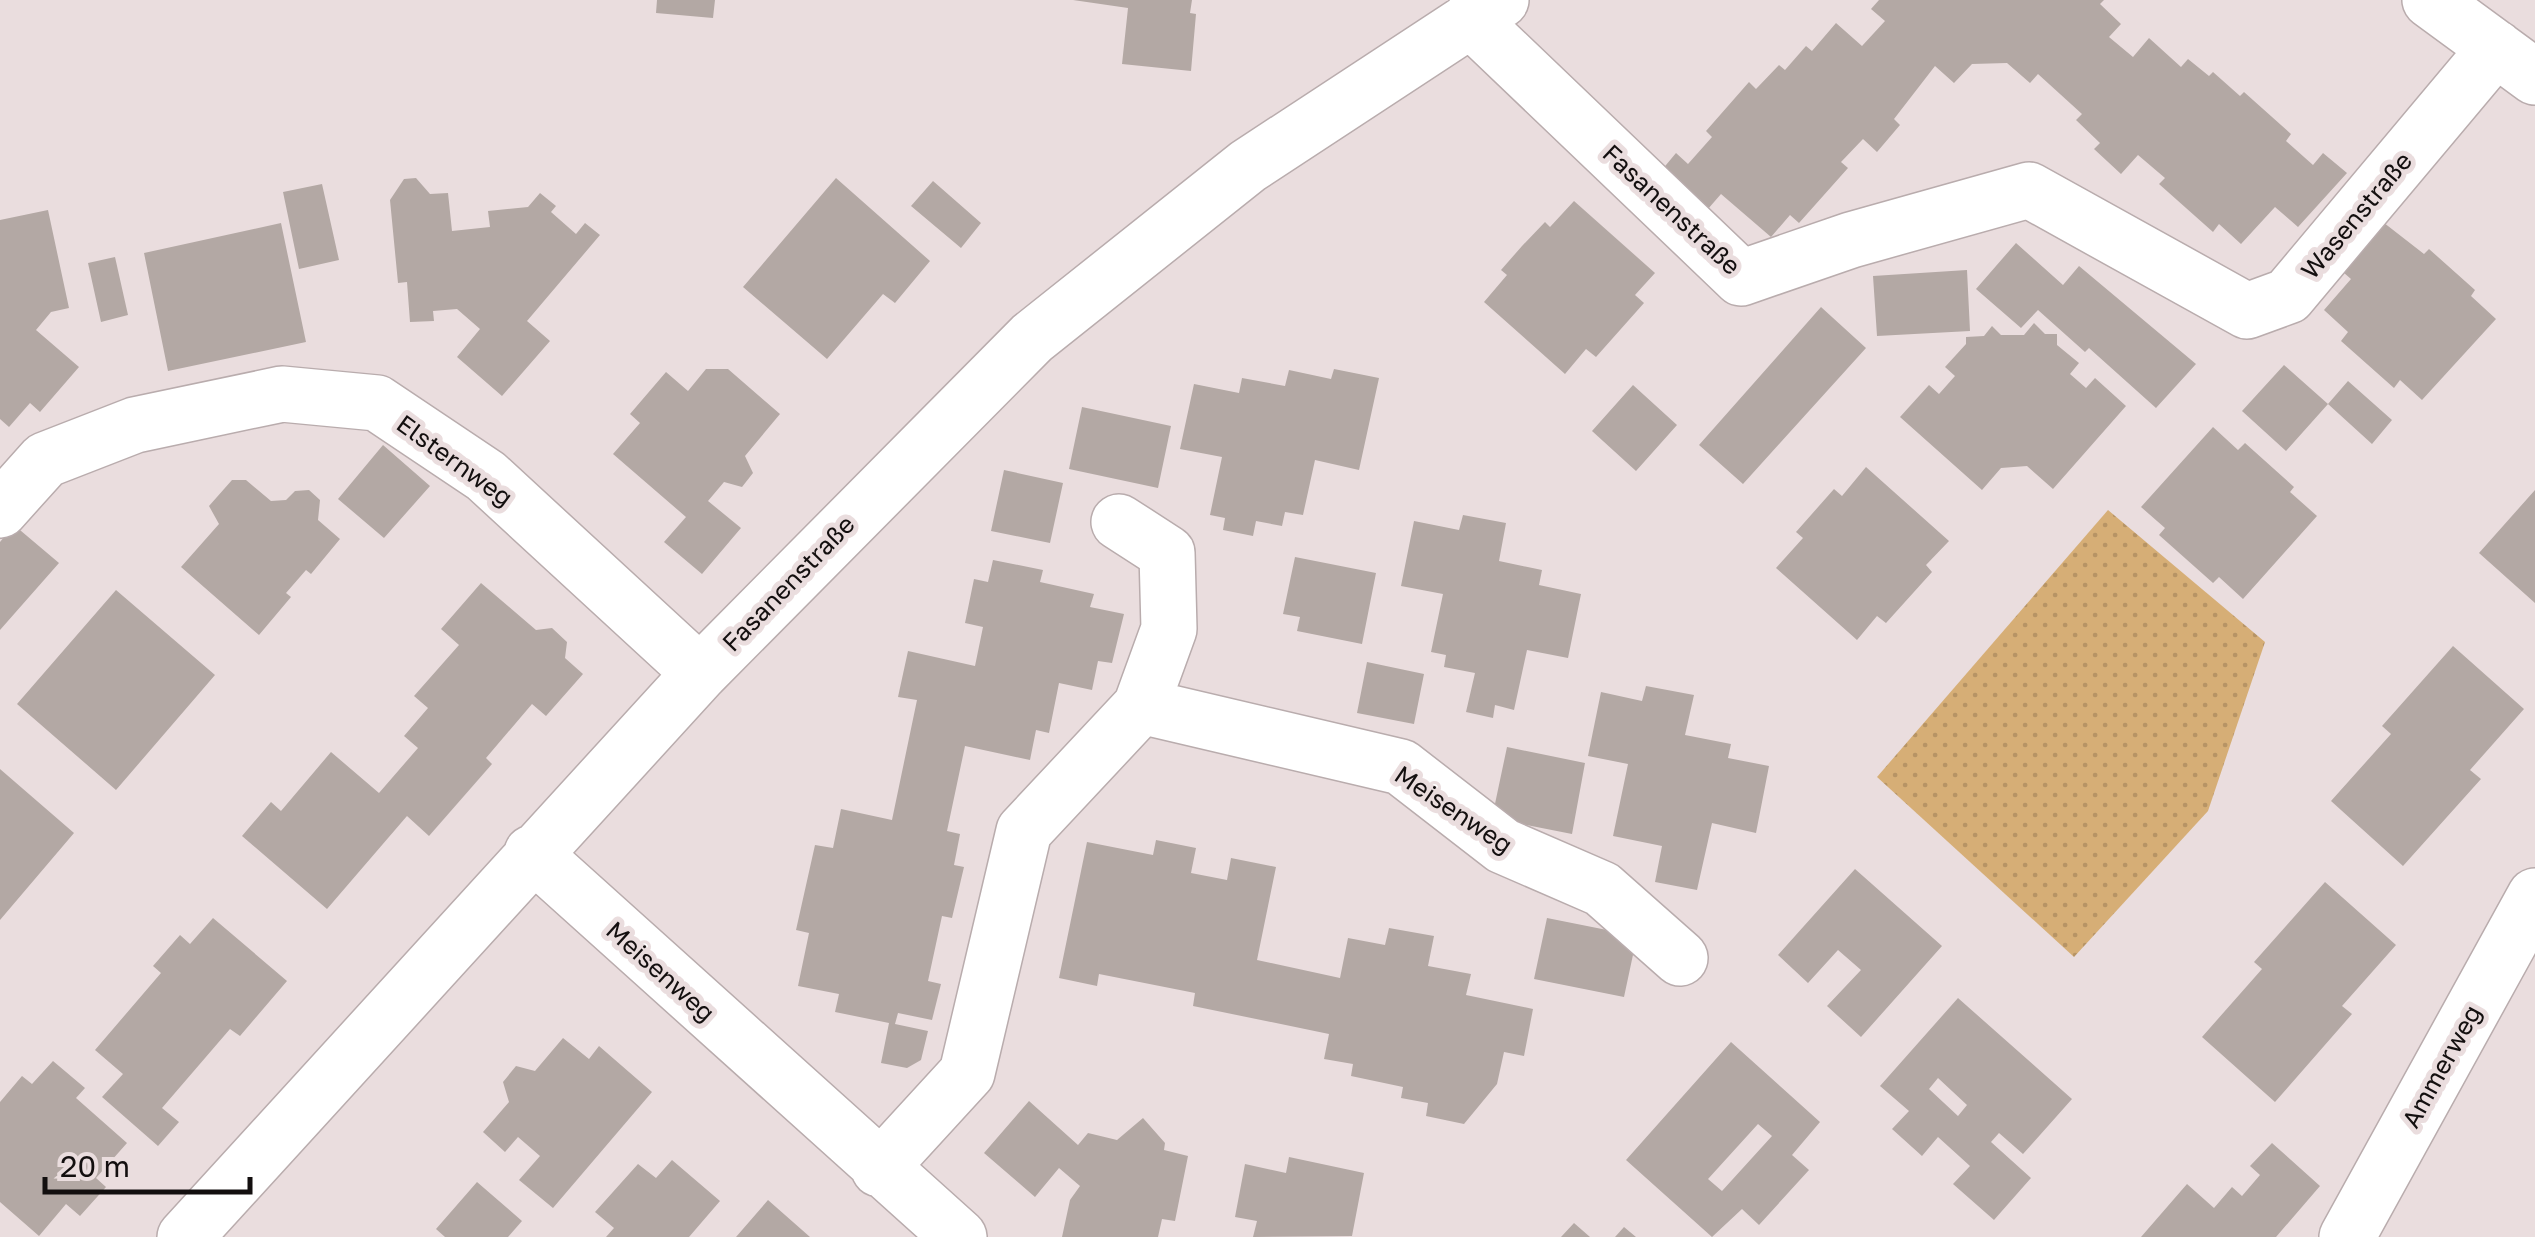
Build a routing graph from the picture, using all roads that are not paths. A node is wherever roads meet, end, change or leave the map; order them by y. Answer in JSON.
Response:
{"nodes":[{"id":1,"x":2430,"y":0,"type":"edge"},
{"id":2,"x":1486,"y":10,"type":"edge"},
{"id":3,"x":2515,"y":63,"type":"edge"},
{"id":4,"x":2029,"y":190,"type":"joint"},
{"id":5,"x":0,"y":510,"type":"edge"},
{"id":6,"x":1120,"y":522,"type":"dead end"},
{"id":7,"x":700,"y":672,"type":"junction"},
{"id":8,"x":1141,"y":706,"type":"junction"},
{"id":9,"x":532,"y":853,"type":"junction"},
{"id":10,"x":2535,"y":896,"type":"edge"},
{"id":11,"x":1680,"y":958,"type":"dead end"},
{"id":12,"x":879,"y":1169,"type":"junction"},
{"id":13,"x":185,"y":1237,"type":"edge"},
{"id":14,"x":958,"y":1237,"type":"edge"},
{"id":15,"x":2347,"y":1237,"type":"edge"}],
"edges":[{"from":1,"to":3,"type":"street","name":"Wasenstraße"},
{"from":2,"to":4,"type":"street","name":"Fasanenstraße"},
{"from":2,"to":7,"type":"street","name":"Fasanenstraße"},
{"from":3,"to":4,"type":"street","name":"Wasenstraße"},
{"from":5,"to":7,"type":"street","name":"Elsternweg"},
{"from":6,"to":8,"type":"street"},
{"from":7,"to":9,"type":"street","name":"Fasanenstraße"},
{"from":8,"to":11,"type":"street","name":"Meisenweg"},
{"from":8,"to":12,"type":"street"},
{"from":9,"to":12,"type":"street","name":"Meisenweg"},
{"from":9,"to":13,"type":"street","name":"Fasanenstraße"},
{"from":10,"to":15,"type":"street","name":"Ammerweg"},
{"from":12,"to":14,"type":"street","name":"Meisenweg"}]}
